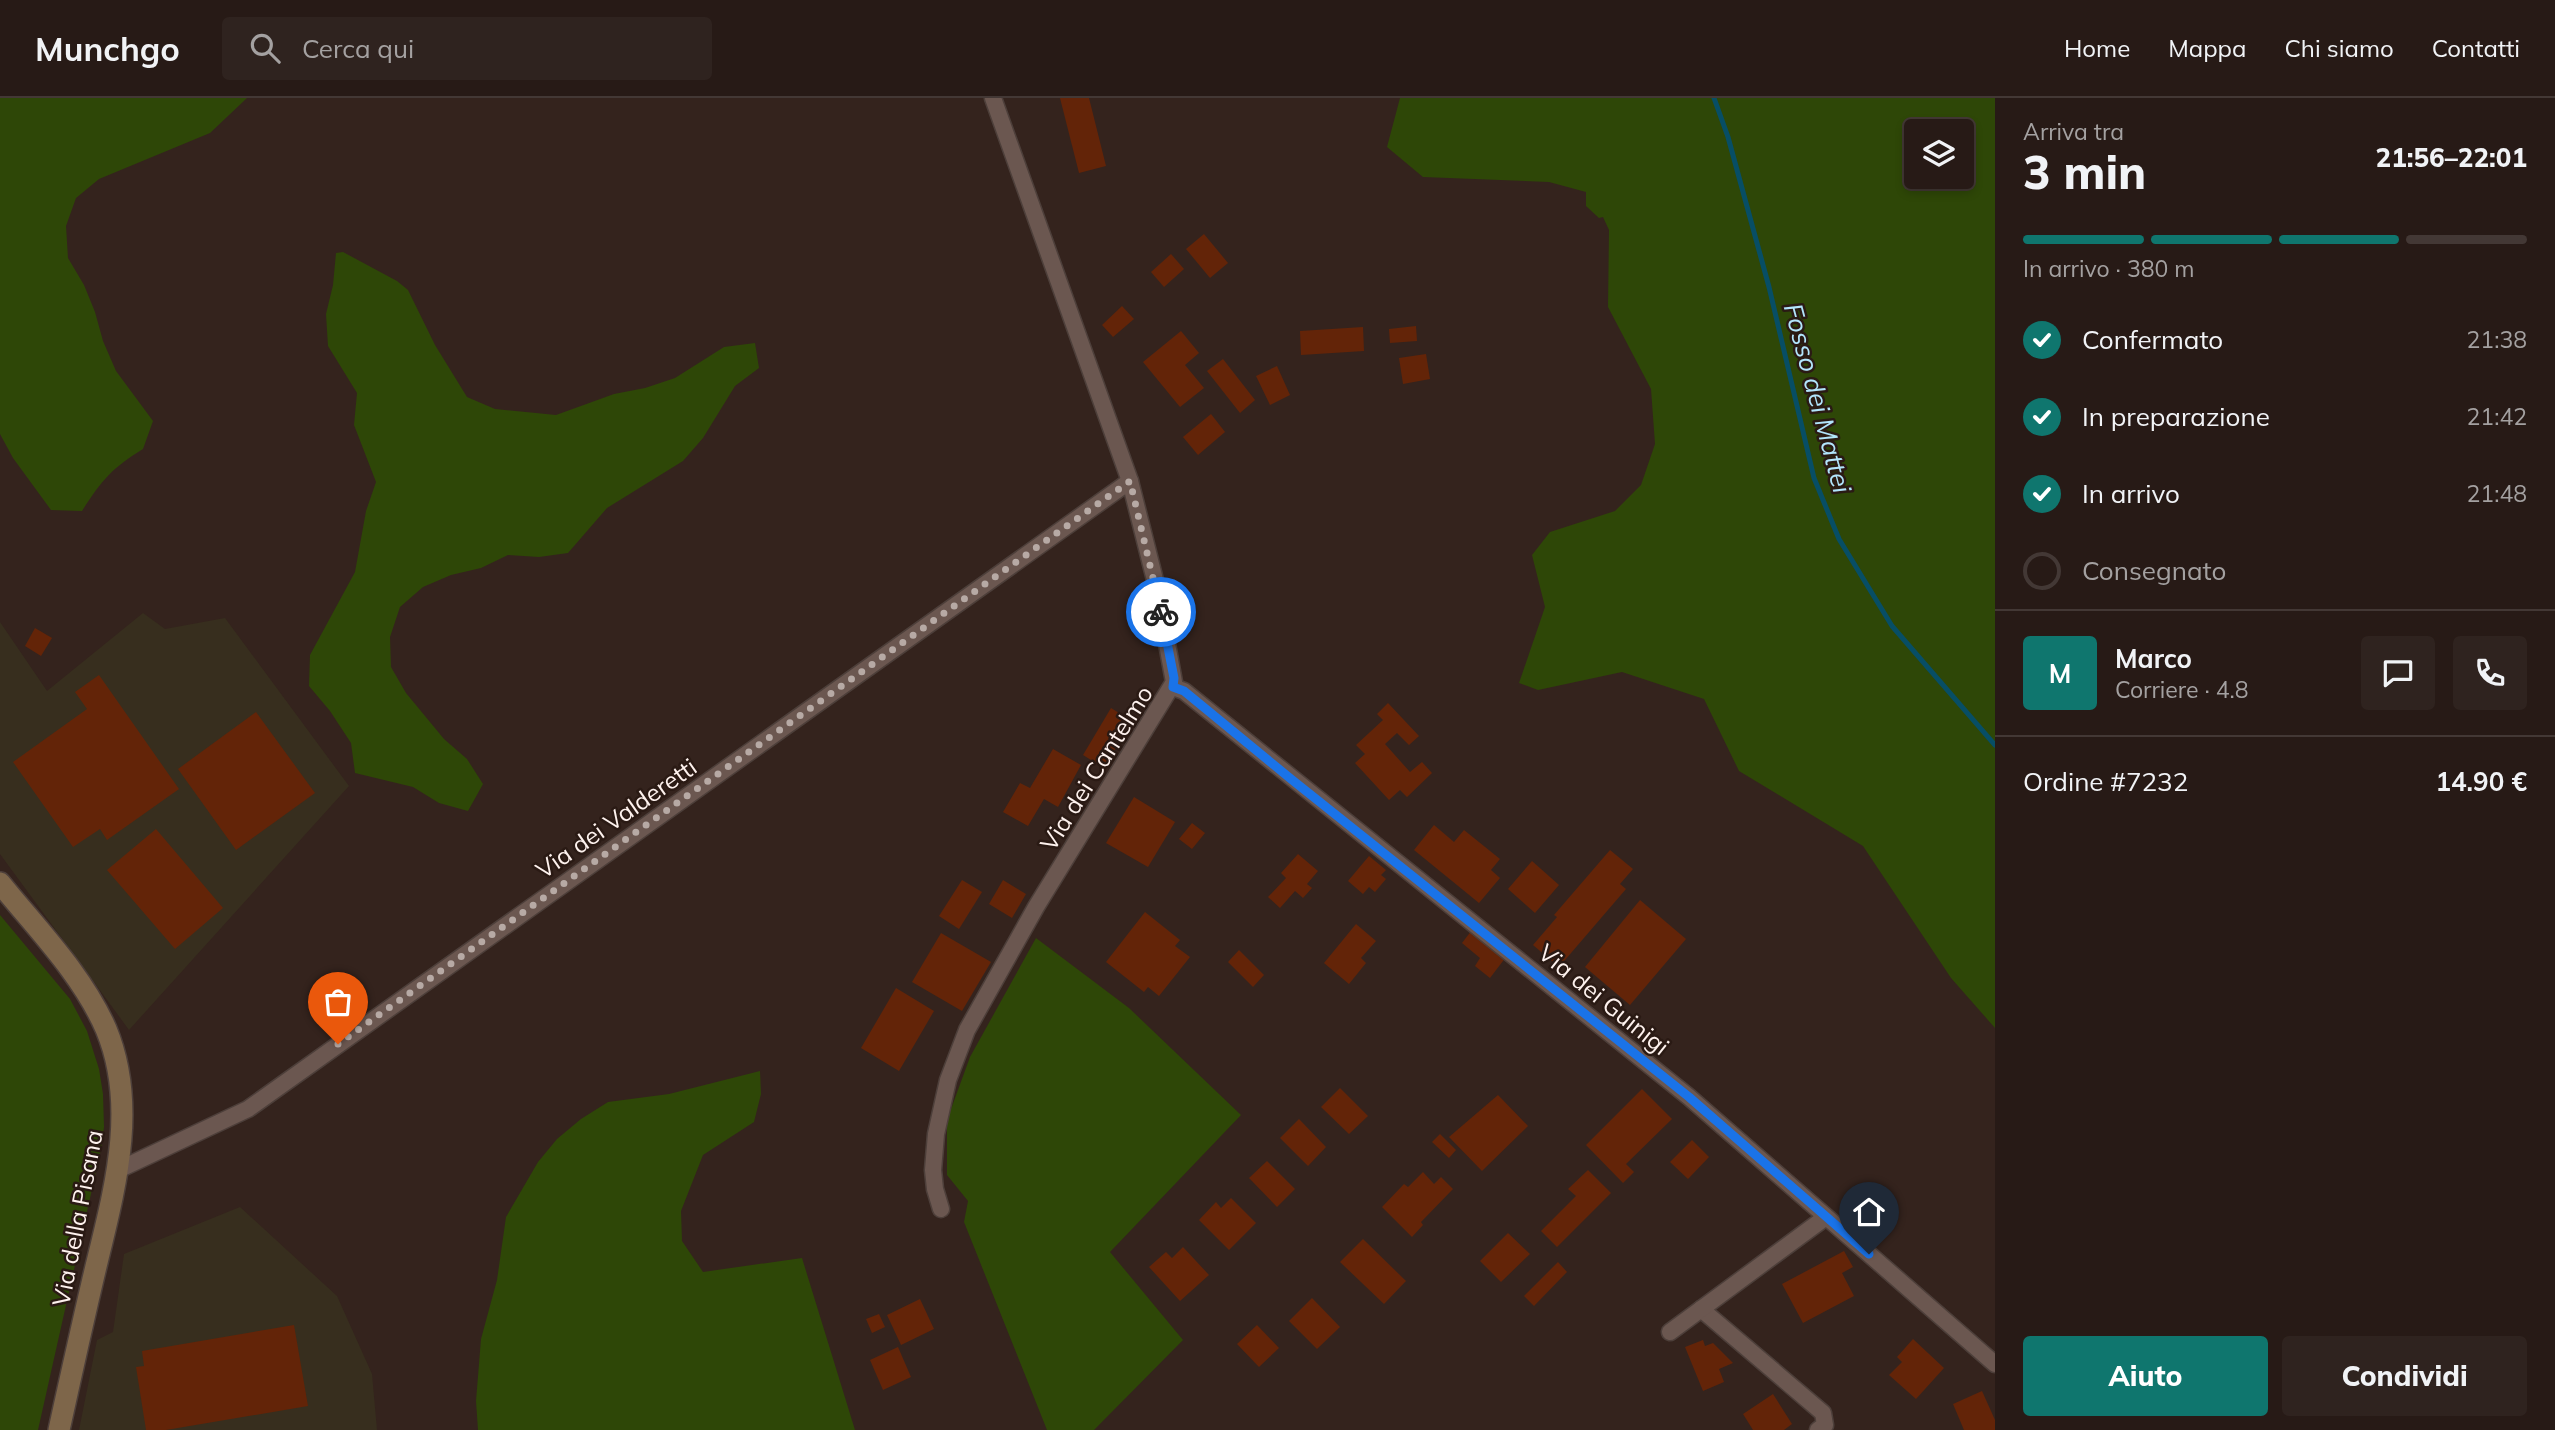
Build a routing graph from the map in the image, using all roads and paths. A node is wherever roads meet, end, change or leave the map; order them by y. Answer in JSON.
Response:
{"nodes":[{"id":1,"x":993,"y":98,"type":"edge"},
{"id":2,"x":1130,"y":481,"type":"junction"},
{"id":3,"x":1173,"y":687,"type":"junction"},
{"id":4,"x":0,"y":883,"type":"edge"},
{"id":5,"x":116,"y":1171,"type":"junction"},
{"id":6,"x":941,"y":1209,"type":"dead end"},
{"id":7,"x":1826,"y":1217,"type":"junction"},
{"id":8,"x":1701,"y":1309,"type":"junction"},
{"id":9,"x":1670,"y":1332,"type":"dead end"},
{"id":10,"x":1995,"y":1364,"type":"edge"},
{"id":11,"x":59,"y":1430,"type":"edge"},
{"id":12,"x":1818,"y":1430,"type":"edge"}],
"edges":[{"from":1,"to":2,"type":"street","name":"Via dei Cantelmo"},
{"from":2,"to":3,"type":"street","name":"Via dei Cantelmo"},
{"from":2,"to":5,"type":"street","name":"Via dei Valderetti"},
{"from":3,"to":6,"type":"street","name":"Via dei Cantelmo"},
{"from":3,"to":7,"type":"street","name":"Via dei Guinigi"},
{"from":4,"to":5,"type":"main road","name":"Via della Pisana"},
{"from":5,"to":11,"type":"main road","name":"Via della Pisana"},
{"from":7,"to":8,"type":"street"},
{"from":7,"to":10,"type":"street","name":"Via dei Guinigi"},
{"from":8,"to":9,"type":"street"},
{"from":8,"to":12,"type":"street"}]}
